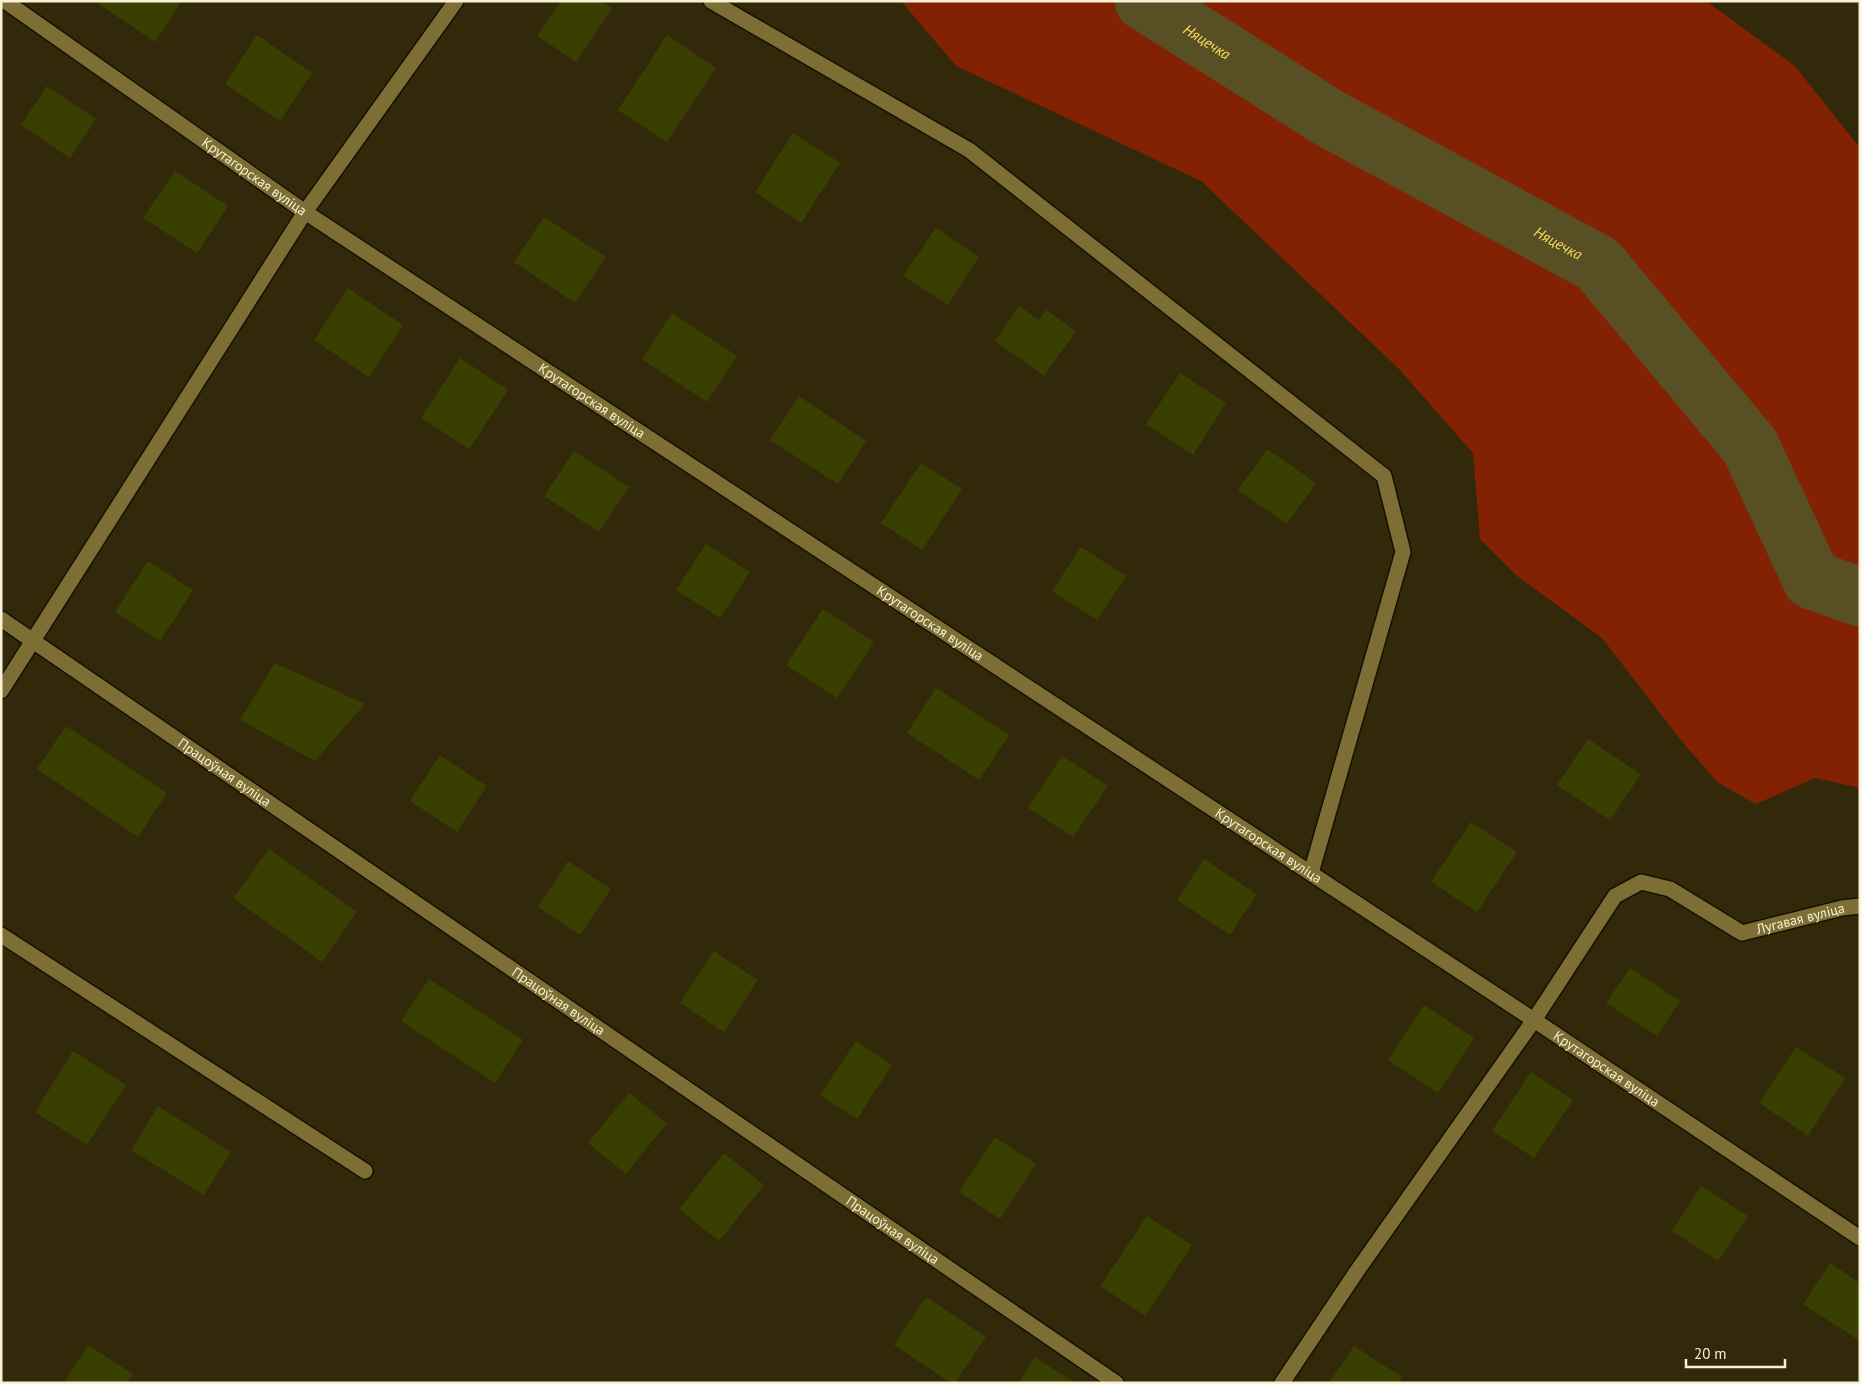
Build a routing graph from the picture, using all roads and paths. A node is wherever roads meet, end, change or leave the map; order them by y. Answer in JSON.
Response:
{"nodes":[{"id":1,"x":5,"y":1,"type":"edge"},
{"id":2,"x":456,"y":1,"type":"edge"},
{"id":3,"x":711,"y":1,"type":"edge"},
{"id":4,"x":305,"y":212,"type":"junction"},
{"id":5,"x":1,"y":619,"type":"edge"},
{"id":6,"x":34,"y":641,"type":"junction"},
{"id":7,"x":1,"y":691,"type":"edge"},
{"id":8,"x":1311,"y":873,"type":"junction"},
{"id":9,"x":1860,"y":906,"type":"edge"},
{"id":10,"x":1,"y":935,"type":"edge"},
{"id":11,"x":1534,"y":1020,"type":"junction"},
{"id":12,"x":365,"y":1171,"type":"dead end"},
{"id":13,"x":1860,"y":1238,"type":"edge"},
{"id":14,"x":1116,"y":1383,"type":"edge"},
{"id":15,"x":1282,"y":1383,"type":"edge"}],
"edges":[{"from":1,"to":4,"type":"street","name":"Крутагорская вуліца"},
{"from":2,"to":4,"type":"street"},
{"from":3,"to":8,"type":"street"},
{"from":4,"to":6,"type":"street"},
{"from":4,"to":8,"type":"street","name":"Крутагорская вуліца"},
{"from":5,"to":6,"type":"street","name":"Працоўная вуліца"},
{"from":6,"to":7,"type":"street"},
{"from":6,"to":14,"type":"street","name":"Працоўная вуліца"},
{"from":8,"to":11,"type":"street","name":"Крутагорская вуліца"},
{"from":9,"to":11,"type":"street","name":"Лугавая вуліца"},
{"from":10,"to":12,"type":"street"},
{"from":11,"to":13,"type":"street","name":"Крутагорская вуліца"},
{"from":11,"to":15,"type":"street"}]}
